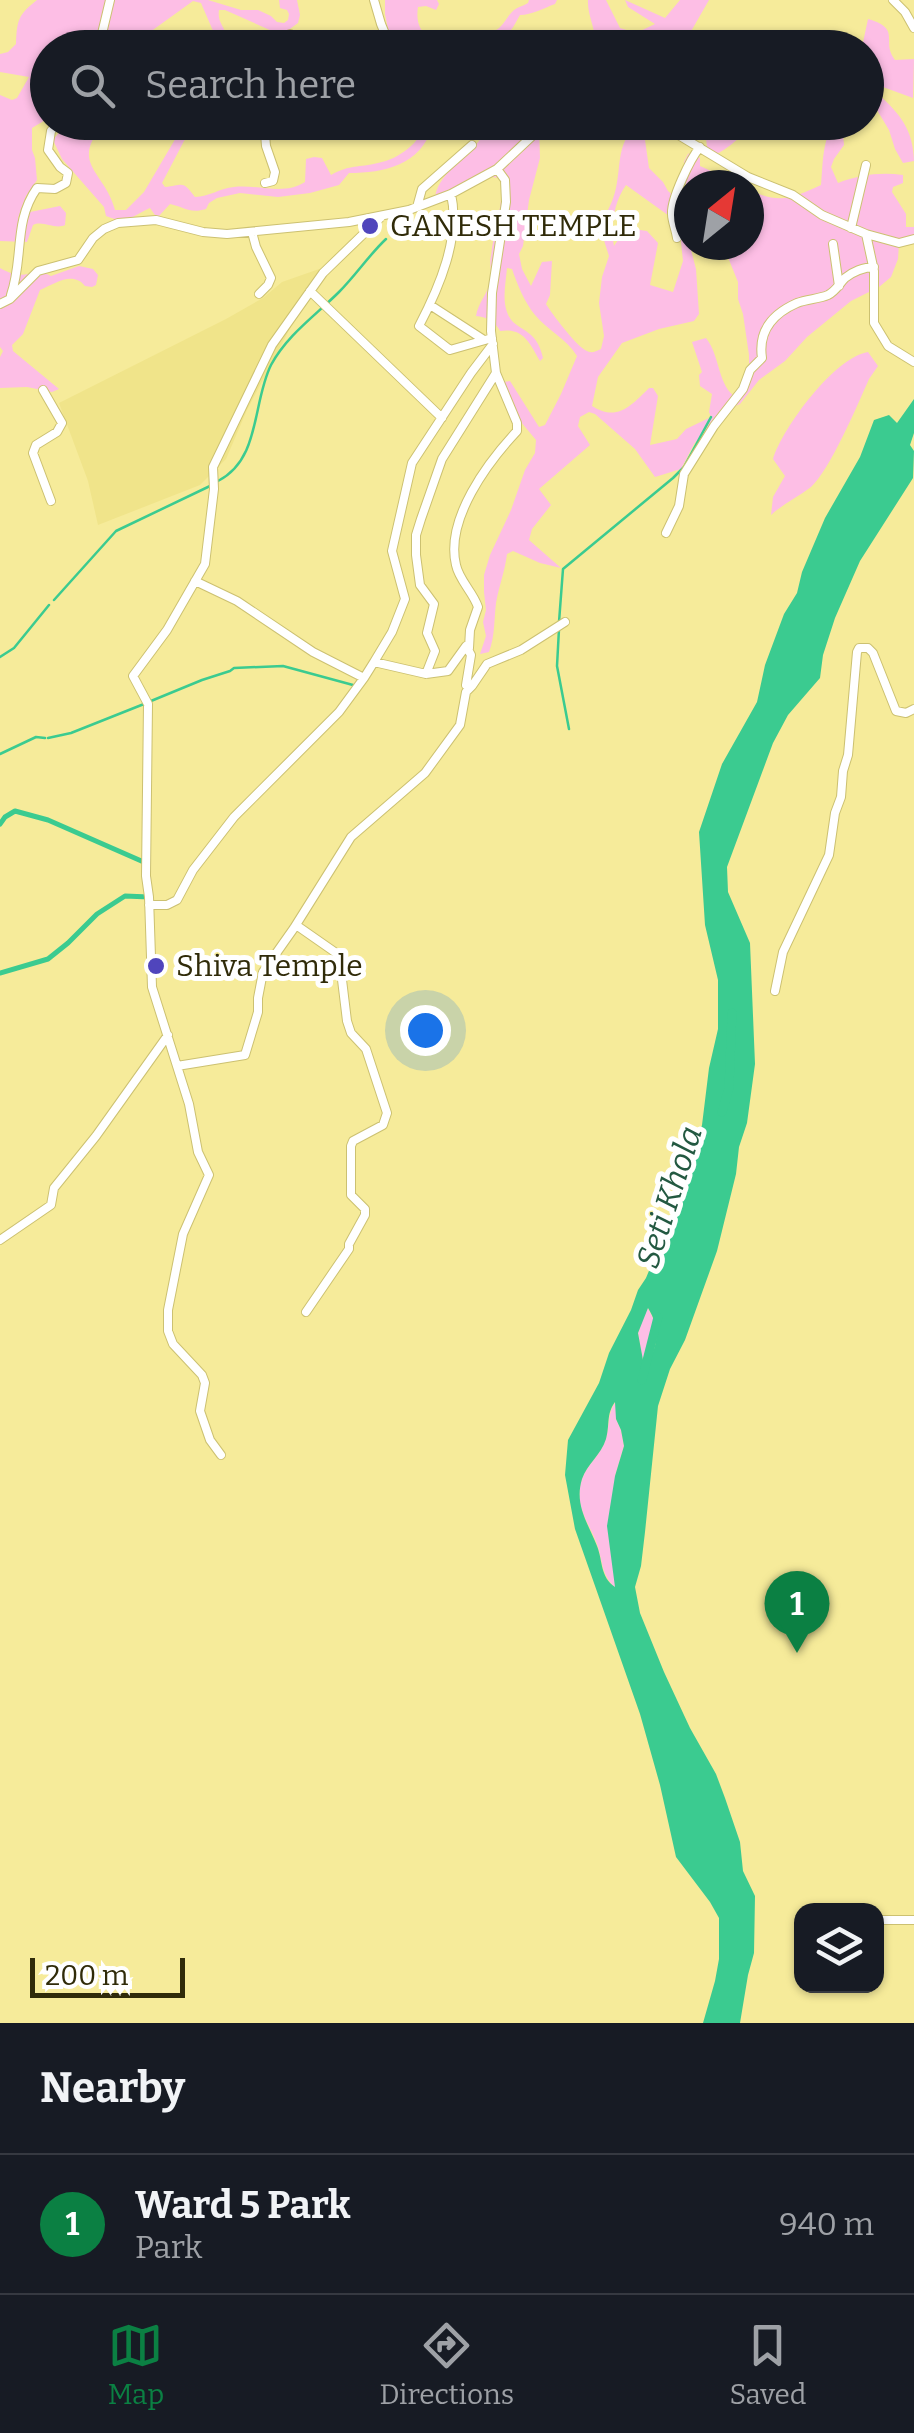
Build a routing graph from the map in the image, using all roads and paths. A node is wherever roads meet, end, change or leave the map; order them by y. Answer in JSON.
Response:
{"nodes":[{"id":1,"x":110,"y":0,"type":"edge"},
{"id":2,"x":374,"y":0,"type":"edge"},
{"id":3,"x":894,"y":0,"type":"edge"},
{"id":4,"x":914,"y":28,"type":"edge"},
{"id":5,"x":103,"y":30,"type":"edge"},
{"id":6,"x":384,"y":30,"type":"edge"},
{"id":7,"x":50,"y":140,"type":"edge"},
{"id":8,"x":266,"y":140,"type":"edge"},
{"id":9,"x":527,"y":140,"type":"edge"},
{"id":10,"x":689,"y":140,"type":"edge"},
{"id":11,"x":472,"y":145,"type":"dead end"},
{"id":12,"x":700,"y":146,"type":"junction"},
{"id":13,"x":866,"y":165,"type":"dead end"},
{"id":14,"x":496,"y":169,"type":"junction"},
{"id":15,"x":687,"y":170,"type":"edge"},
{"id":16,"x":266,"y":183,"type":"dead end"},
{"id":17,"x":452,"y":194,"type":"junction"},
{"id":18,"x":674,"y":197,"type":"edge"},
{"id":19,"x":417,"y":208,"type":"junction"},
{"id":20,"x":382,"y":216,"type":"junction"},
{"id":21,"x":674,"y":225,"type":"edge"},
{"id":22,"x":851,"y":228,"type":"junction"},
{"id":23,"x":252,"y":232,"type":"junction"},
{"id":24,"x":866,"y":234,"type":"junction"},
{"id":25,"x":914,"y":239,"type":"edge"},
{"id":26,"x":834,"y":244,"type":"dead end"},
{"id":27,"x":874,"y":266,"type":"junction"},
{"id":28,"x":839,"y":286,"type":"junction"},
{"id":29,"x":310,"y":291,"type":"junction"},
{"id":30,"x":259,"y":294,"type":"dead end"},
{"id":31,"x":10,"y":299,"type":"junction"},
{"id":32,"x":0,"y":304,"type":"edge"},
{"id":33,"x":430,"y":305,"type":"junction"},
{"id":34,"x":490,"y":341,"type":"junction"},
{"id":35,"x":913,"y":361,"type":"edge"},
{"id":36,"x":496,"y":372,"type":"junction"},
{"id":37,"x":42,"y":390,"type":"dead end"},
{"id":38,"x":442,"y":418,"type":"junction"},
{"id":39,"x":52,"y":501,"type":"dead end"},
{"id":40,"x":666,"y":533,"type":"dead end"},
{"id":41,"x":195,"y":582,"type":"junction"},
{"id":42,"x":565,"y":622,"type":"dead end"},
{"id":43,"x":469,"y":648,"type":"junction"},
{"id":44,"x":374,"y":662,"type":"junction"},
{"id":45,"x":426,"y":674,"type":"junction"},
{"id":46,"x":364,"y":678,"type":"junction"},
{"id":47,"x":472,"y":686,"type":"junction"},
{"id":48,"x":914,"y":708,"type":"edge"},
{"id":49,"x":149,"y":905,"type":"junction"},
{"id":50,"x":296,"y":925,"type":"junction"},
{"id":51,"x":774,"y":992,"type":"dead end"},
{"id":52,"x":168,"y":1036,"type":"junction"},
{"id":53,"x":177,"y":1066,"type":"junction"},
{"id":54,"x":0,"y":1240,"type":"edge"},
{"id":55,"x":306,"y":1312,"type":"dead end"},
{"id":56,"x":221,"y":1456,"type":"dead end"},
{"id":57,"x":884,"y":1920,"type":"edge"},
{"id":58,"x":914,"y":1920,"type":"edge"}],
"edges":[{"from":1,"to":5,"type":"street"},
{"from":2,"to":6,"type":"street"},
{"from":3,"to":4,"type":"street"},
{"from":7,"to":31,"type":"street"},
{"from":8,"to":16,"type":"street"},
{"from":9,"to":14,"type":"street"},
{"from":10,"to":12,"type":"street"},
{"from":11,"to":19,"type":"street"},
{"from":12,"to":15,"type":"street"},
{"from":12,"to":22,"type":"street"},
{"from":13,"to":22,"type":"street"},
{"from":14,"to":17,"type":"street"},
{"from":14,"to":34,"type":"street"},
{"from":17,"to":19,"type":"street"},
{"from":17,"to":33,"type":"street"},
{"from":18,"to":21,"type":"street"},
{"from":19,"to":20,"type":"street"},
{"from":20,"to":23,"type":"street"},
{"from":20,"to":29,"type":"street"},
{"from":22,"to":24,"type":"street"},
{"from":23,"to":30,"type":"street"},
{"from":23,"to":31,"type":"street"},
{"from":24,"to":25,"type":"street"},
{"from":24,"to":27,"type":"street"},
{"from":26,"to":28,"type":"street"},
{"from":27,"to":28,"type":"street"},
{"from":27,"to":35,"type":"street"},
{"from":28,"to":40,"type":"street"},
{"from":29,"to":38,"type":"street"},
{"from":29,"to":41,"type":"street"},
{"from":31,"to":32,"type":"street"},
{"from":33,"to":34,"type":"street"},
{"from":33,"to":34,"type":"street"},
{"from":34,"to":36,"type":"street"},
{"from":34,"to":38,"type":"street"},
{"from":36,"to":43,"type":"street"},
{"from":36,"to":45,"type":"street"},
{"from":37,"to":39,"type":"street"},
{"from":38,"to":44,"type":"street"},
{"from":41,"to":46,"type":"street"},
{"from":41,"to":49,"type":"street"},
{"from":42,"to":47,"type":"street"},
{"from":43,"to":45,"type":"street"},
{"from":43,"to":47,"type":"street"},
{"from":44,"to":45,"type":"street"},
{"from":44,"to":46,"type":"street"},
{"from":46,"to":49,"type":"street"},
{"from":47,"to":50,"type":"street"},
{"from":48,"to":51,"type":"street"},
{"from":49,"to":52,"type":"street"},
{"from":50,"to":53,"type":"street"},
{"from":50,"to":55,"type":"street"},
{"from":52,"to":53,"type":"street"},
{"from":52,"to":54,"type":"street"},
{"from":53,"to":56,"type":"street"},
{"from":57,"to":58,"type":"street"}]}
